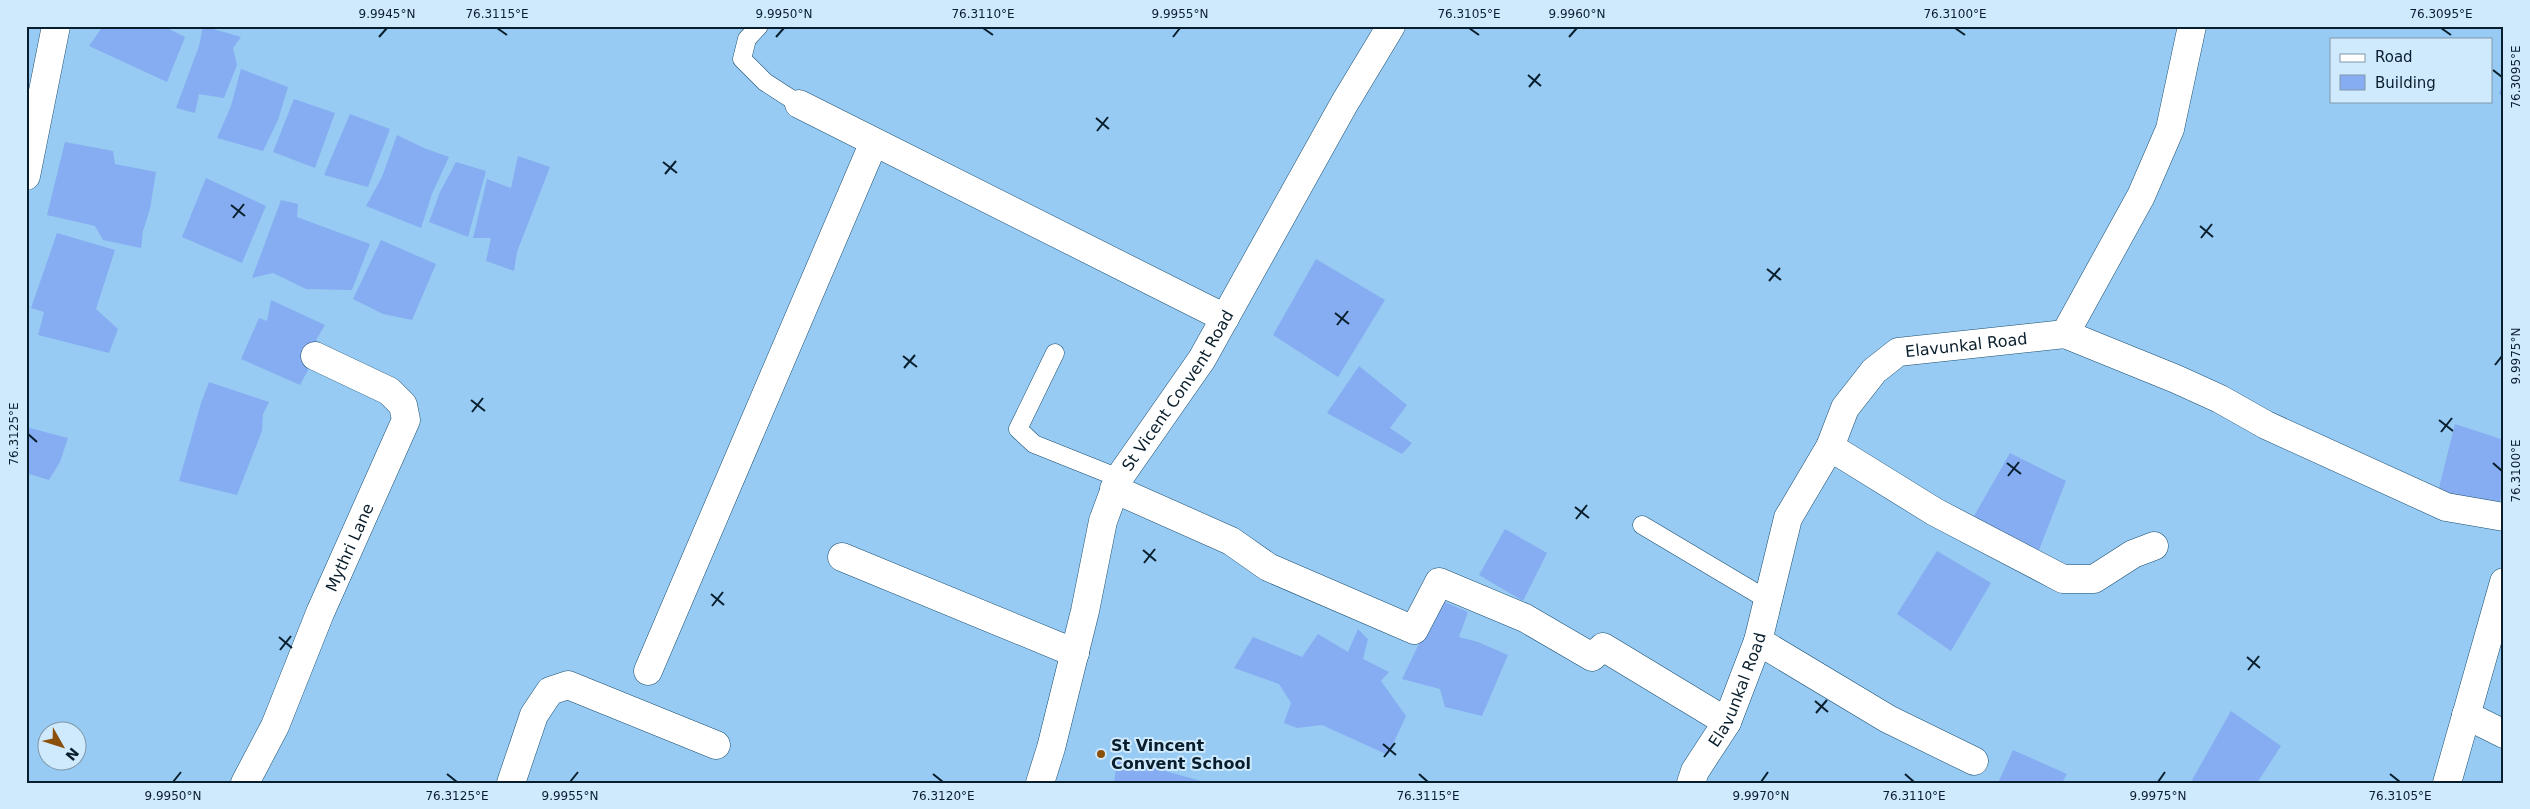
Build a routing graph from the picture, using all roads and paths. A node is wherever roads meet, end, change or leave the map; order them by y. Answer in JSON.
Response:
{"nodes":[{"id":1,"x":56,"y":26,"type":"edge"},
{"id":2,"x":758,"y":26,"type":"edge"},
{"id":3,"x":2192,"y":26,"type":"edge"},
{"id":4,"x":1389,"y":27,"type":"edge"},
{"id":5,"x":36,"y":74,"type":"edge"},
{"id":6,"x":799,"y":104,"type":"joint"},
{"id":7,"x":874,"y":142,"type":"junction"},
{"id":8,"x":26,"y":176,"type":"edge"},
{"id":9,"x":1225,"y":318,"type":"junction"},
{"id":10,"x":2065,"y":334,"type":"junction"},
{"id":11,"x":1055,"y":353,"type":"dead end"},
{"id":12,"x":315,"y":356,"type":"dead end"},
{"id":13,"x":1830,"y":447,"type":"junction"},
{"id":14,"x":1117,"y":484,"type":"junction"},
{"id":15,"x":2504,"y":517,"type":"edge"},
{"id":16,"x":1642,"y":524,"type":"dead end"},
{"id":17,"x":2154,"y":546,"type":"dead end"},
{"id":18,"x":842,"y":557,"type":"dead end"},
{"id":19,"x":2504,"y":582,"type":"edge"},
{"id":20,"x":1768,"y":600,"type":"junction"},
{"id":21,"x":1758,"y":641,"type":"junction"},
{"id":22,"x":1075,"y":653,"type":"junction"},
{"id":23,"x":648,"y":671,"type":"dead end"},
{"id":24,"x":2466,"y":715,"type":"junction"},
{"id":25,"x":1727,"y":722,"type":"junction"},
{"id":26,"x":2504,"y":734,"type":"edge"},
{"id":27,"x":716,"y":745,"type":"dead end"},
{"id":28,"x":1974,"y":761,"type":"dead end"},
{"id":29,"x":245,"y":783,"type":"edge"},
{"id":30,"x":511,"y":783,"type":"edge"},
{"id":31,"x":1040,"y":783,"type":"edge"},
{"id":32,"x":1691,"y":783,"type":"edge"},
{"id":33,"x":2447,"y":783,"type":"edge"}],
"edges":[{"from":1,"to":5,"type":"street"},
{"from":2,"to":6,"type":"lane"},
{"from":3,"to":10,"type":"street"},
{"from":4,"to":9,"type":"street","name":"St Vicent Convent Road"},
{"from":5,"to":8,"type":"street"},
{"from":6,"to":7,"type":"street"},
{"from":7,"to":9,"type":"street"},
{"from":7,"to":23,"type":"street"},
{"from":9,"to":14,"type":"street","name":"St Vicent Convent Road"},
{"from":10,"to":13,"type":"street","name":"Elavunkal Road"},
{"from":10,"to":15,"type":"street"},
{"from":11,"to":14,"type":"lane"},
{"from":12,"to":29,"type":"street","name":"Mythri Lane"},
{"from":13,"to":17,"type":"street"},
{"from":13,"to":20,"type":"street","name":"Elavunkal Road"},
{"from":14,"to":22,"type":"street","name":"St Vicent Convent Road"},
{"from":14,"to":25,"type":"street"},
{"from":16,"to":20,"type":"lane"},
{"from":18,"to":22,"type":"street"},
{"from":19,"to":24,"type":"street"},
{"from":20,"to":21,"type":"street","name":"Elavunkal Road"},
{"from":21,"to":25,"type":"street","name":"Elavunkal Road"},
{"from":21,"to":28,"type":"street"},
{"from":22,"to":31,"type":"street","name":"St Vicent Convent Road"},
{"from":24,"to":26,"type":"street"},
{"from":24,"to":33,"type":"street"},
{"from":25,"to":32,"type":"street","name":"Elavunkal Road"},
{"from":27,"to":30,"type":"street"}]}
